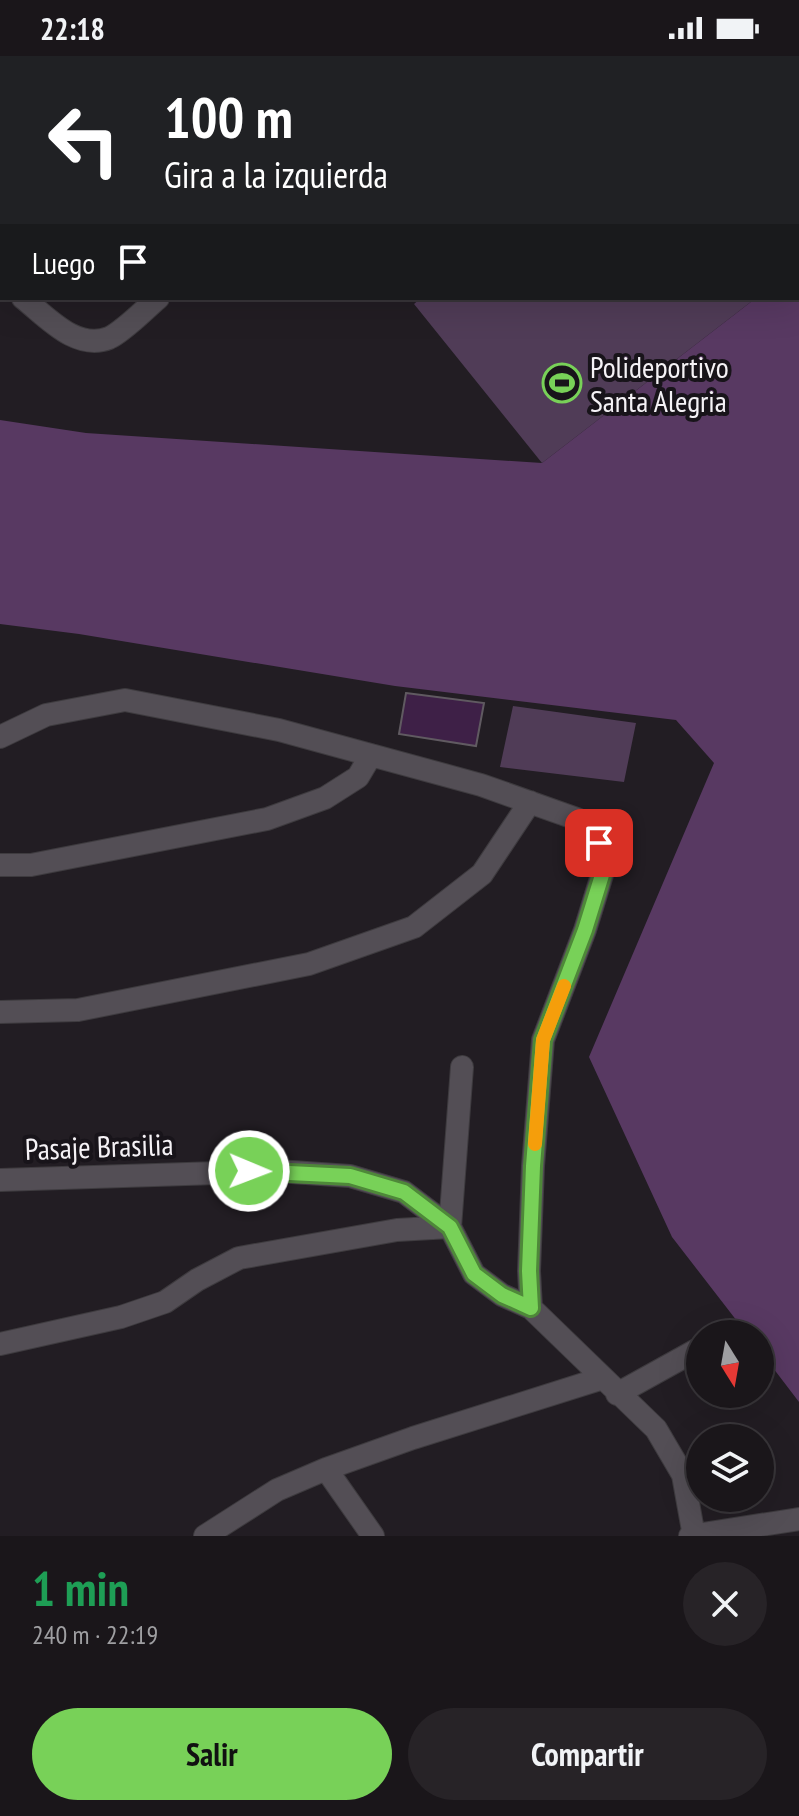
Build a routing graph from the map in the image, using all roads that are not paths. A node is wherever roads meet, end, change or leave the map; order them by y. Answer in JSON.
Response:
{"nodes":[{"id":1,"x":26,"y":300,"type":"edge"},
{"id":2,"x":156,"y":300,"type":"edge"},
{"id":3,"x":0,"y":737,"type":"edge"},
{"id":4,"x":371,"y":755,"type":"junction"},
{"id":5,"x":530,"y":802,"type":"junction"},
{"id":6,"x":0,"y":865,"type":"edge"},
{"id":7,"x":0,"y":1012,"type":"edge"},
{"id":8,"x":462,"y":1067,"type":"dead end"},
{"id":9,"x":0,"y":1180,"type":"edge"},
{"id":10,"x":450,"y":1227,"type":"junction"},
{"id":11,"x":531,"y":1308,"type":"junction"},
{"id":12,"x":0,"y":1344,"type":"edge"},
{"id":13,"x":686,"y":1354,"type":"edge"},
{"id":14,"x":610,"y":1386,"type":"junction"},
{"id":15,"x":326,"y":1469,"type":"junction"},
{"id":16,"x":799,"y":1519,"type":"edge"},
{"id":17,"x":205,"y":1536,"type":"edge"},
{"id":18,"x":373,"y":1536,"type":"edge"},
{"id":19,"x":693,"y":1536,"type":"edge"}],
"edges":[{"from":1,"to":2,"type":"street"},
{"from":3,"to":4,"type":"street"},
{"from":4,"to":5,"type":"street"},
{"from":4,"to":6,"type":"street"},
{"from":5,"to":7,"type":"street"},
{"from":5,"to":11,"type":"street"},
{"from":8,"to":10,"type":"street"},
{"from":9,"to":10,"type":"street","name":"Pasaje Brasilia"},
{"from":10,"to":11,"type":"street","name":"Pasaje Brasilia"},
{"from":10,"to":12,"type":"street"},
{"from":11,"to":14,"type":"street","name":"Pasaje Brasilia"},
{"from":13,"to":14,"type":"street"},
{"from":14,"to":15,"type":"street"},
{"from":14,"to":19,"type":"street","name":"Pasaje Brasilia"},
{"from":15,"to":17,"type":"street"},
{"from":15,"to":18,"type":"street"},
{"from":16,"to":19,"type":"street"}]}
